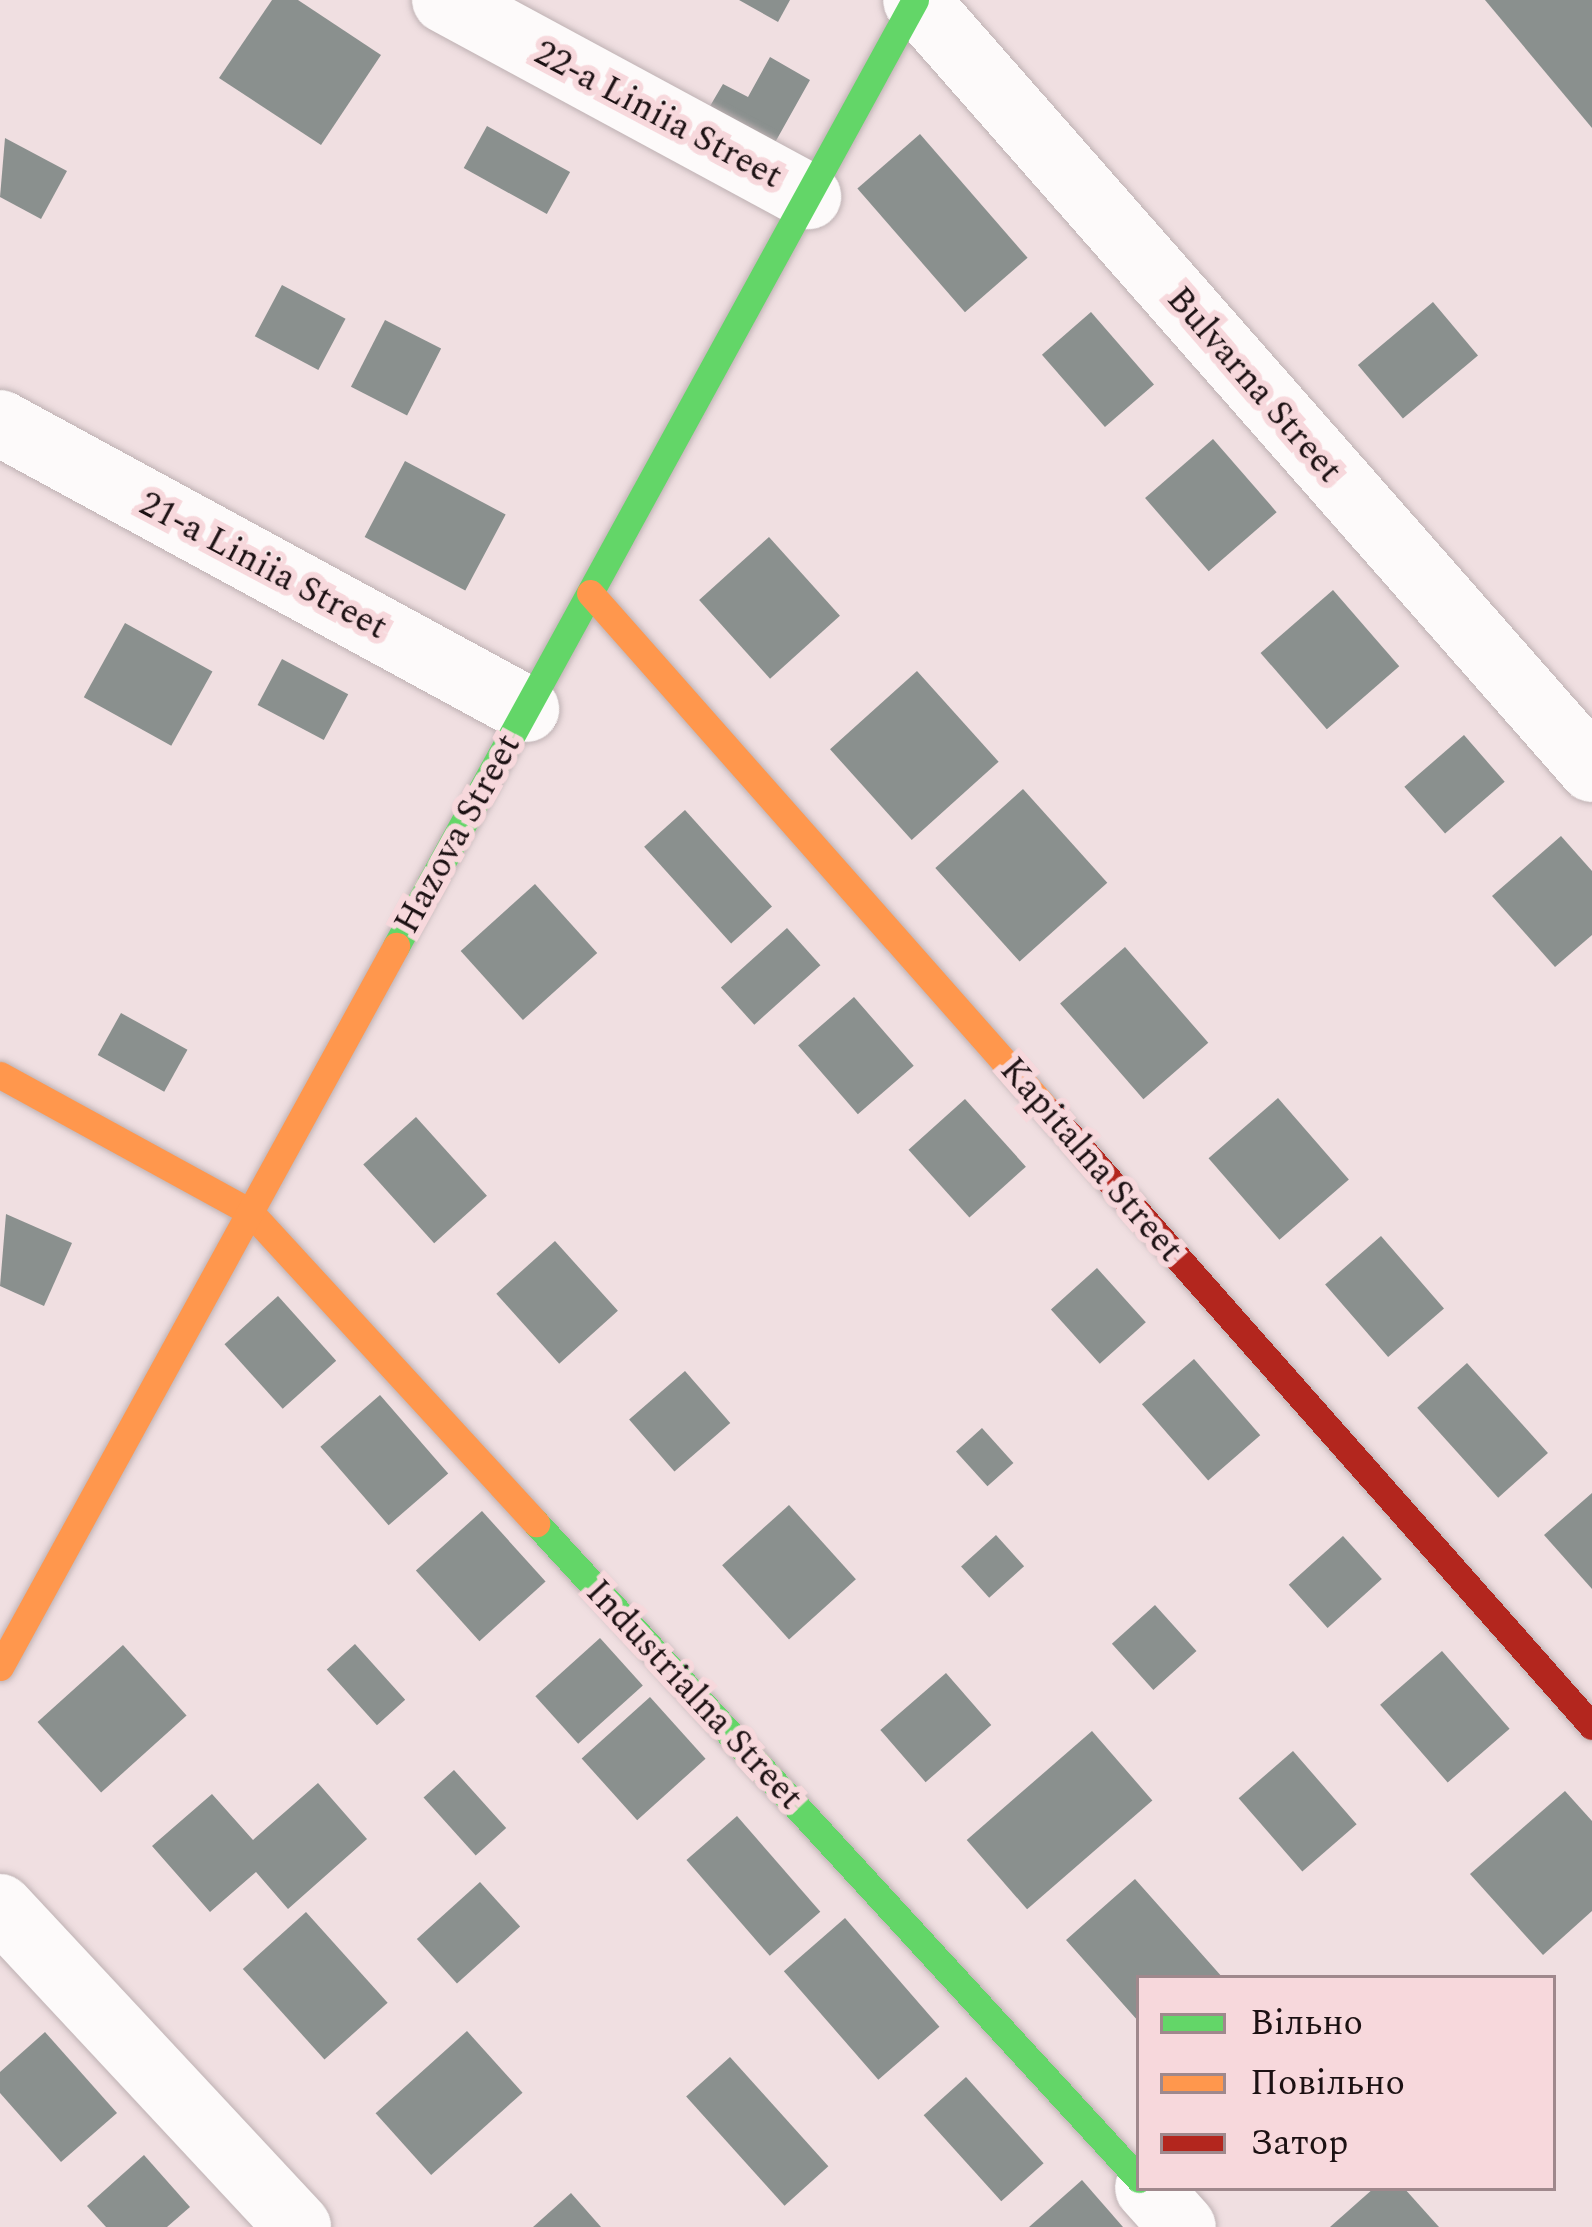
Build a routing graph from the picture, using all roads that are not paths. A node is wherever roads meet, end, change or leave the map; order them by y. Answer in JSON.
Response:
{"nodes":[{"id":1,"x":445,"y":0,"type":"edge"},
{"id":2,"x":916,"y":0,"type":"edge"},
{"id":3,"x":808,"y":196,"type":"junction"},
{"id":4,"x":0,"y":423,"type":"edge"},
{"id":5,"x":590,"y":593,"type":"junction"},
{"id":6,"x":526,"y":709,"type":"junction"},
{"id":7,"x":1592,"y":769,"type":"edge"},
{"id":8,"x":0,"y":1075,"type":"edge"},
{"id":9,"x":250,"y":1212,"type":"junction"},
{"id":10,"x":0,"y":1667,"type":"edge"},
{"id":11,"x":1592,"y":1726,"type":"edge"},
{"id":12,"x":0,"y":1907,"type":"edge"},
{"id":13,"x":1136,"y":2176,"type":"edge"},
{"id":14,"x":1151,"y":2191,"type":"edge"},
{"id":15,"x":298,"y":2227,"type":"edge"},
{"id":16,"x":1184,"y":2227,"type":"edge"}],
"edges":[{"from":1,"to":3,"type":"street","name":"22-a Liniia Street"},
{"from":2,"to":3,"type":"street","name":"Hazova Street"},
{"from":2,"to":7,"type":"street","name":"Bulvarna Street"},
{"from":3,"to":5,"type":"street","name":"Hazova Street"},
{"from":4,"to":6,"type":"street","name":"21-a Liniia Street"},
{"from":5,"to":6,"type":"street","name":"Hazova Street"},
{"from":5,"to":11,"type":"street","name":"Kapitalna Street"},
{"from":6,"to":9,"type":"street","name":"Hazova Street"},
{"from":8,"to":9,"type":"street","name":"Industrialna Street"},
{"from":9,"to":10,"type":"street","name":"Hazova Street"},
{"from":9,"to":13,"type":"street","name":"Industrialna Street"},
{"from":12,"to":15,"type":"street"},
{"from":14,"to":16,"type":"street"}]}
